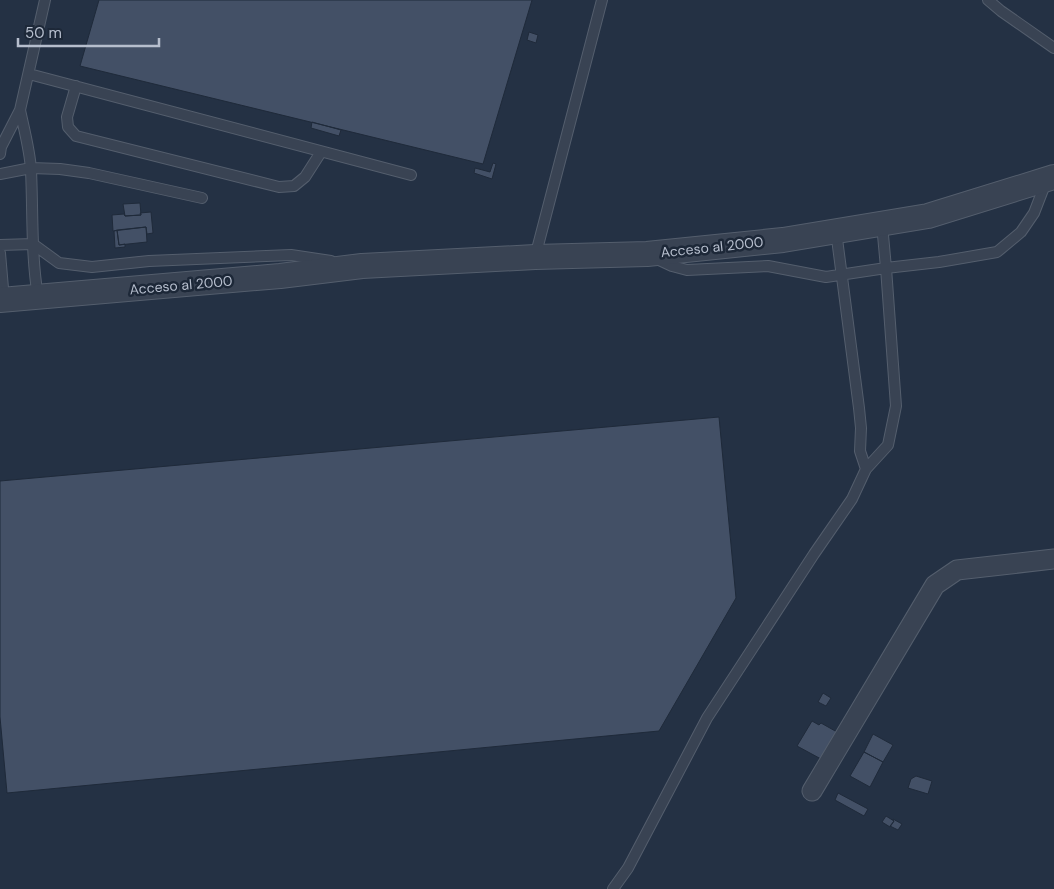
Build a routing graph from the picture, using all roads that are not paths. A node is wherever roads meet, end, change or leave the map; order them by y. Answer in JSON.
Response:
{"nodes":[{"id":1,"x":45,"y":0,"type":"edge"},
{"id":2,"x":602,"y":0,"type":"edge"},
{"id":3,"x":988,"y":0,"type":"edge"},
{"id":4,"x":1054,"y":48,"type":"edge"},
{"id":5,"x":29,"y":74,"type":"junction"},
{"id":6,"x":76,"y":86,"type":"junction"},
{"id":7,"x":20,"y":110,"type":"junction"},
{"id":8,"x":321,"y":152,"type":"junction"},
{"id":9,"x":0,"y":154,"type":"edge"},
{"id":10,"x":31,"y":168,"type":"junction"},
{"id":11,"x":0,"y":174,"type":"edge"},
{"id":12,"x":411,"y":176,"type":"dead end"},
{"id":13,"x":1051,"y":178,"type":"edge"},
{"id":14,"x":202,"y":198,"type":"dead end"},
{"id":15,"x":882,"y":224,"type":"junction"},
{"id":16,"x":836,"y":231,"type":"junction"},
{"id":17,"x":33,"y":244,"type":"junction"},
{"id":18,"x":0,"y":245,"type":"edge"},
{"id":19,"x":0,"y":253,"type":"edge"},
{"id":20,"x":647,"y":254,"type":"junction"},
{"id":21,"x":535,"y":256,"type":"junction"},
{"id":22,"x":362,"y":266,"type":"junction"},
{"id":23,"x":886,"y":268,"type":"junction"},
{"id":24,"x":842,"y":275,"type":"junction"},
{"id":25,"x":38,"y":297,"type":"junction"},
{"id":26,"x":2,"y":300,"type":"edge"},
{"id":27,"x":866,"y":469,"type":"junction"},
{"id":28,"x":1054,"y":559,"type":"edge"},
{"id":29,"x":812,"y":791,"type":"dead end"},
{"id":30,"x":613,"y":889,"type":"edge"}],
"edges":[{"from":1,"to":5,"type":"lane"},
{"from":2,"to":21,"type":"lane"},
{"from":3,"to":4,"type":"lane"},
{"from":5,"to":6,"type":"lane"},
{"from":5,"to":7,"type":"lane"},
{"from":6,"to":8,"type":"lane"},
{"from":6,"to":8,"type":"lane"},
{"from":7,"to":9,"type":"lane"},
{"from":7,"to":10,"type":"lane"},
{"from":8,"to":12,"type":"lane"},
{"from":10,"to":11,"type":"lane"},
{"from":10,"to":14,"type":"lane"},
{"from":10,"to":17,"type":"lane"},
{"from":13,"to":15,"type":"street","name":"Acceso al 2000"},
{"from":13,"to":23,"type":"lane"},
{"from":15,"to":16,"type":"street","name":"Acceso al 2000"},
{"from":15,"to":23,"type":"lane"},
{"from":16,"to":20,"type":"street","name":"Acceso al 2000"},
{"from":16,"to":24,"type":"lane"},
{"from":17,"to":18,"type":"lane"},
{"from":17,"to":22,"type":"lane","name":"Acceso al 2000"},
{"from":17,"to":25,"type":"lane"},
{"from":19,"to":26,"type":"lane"},
{"from":20,"to":21,"type":"street","name":"Acceso al 2000"},
{"from":20,"to":24,"type":"lane"},
{"from":21,"to":22,"type":"street","name":"Acceso al 2000"},
{"from":22,"to":25,"type":"street","name":"Acceso al 2000"},
{"from":23,"to":24,"type":"lane"},
{"from":23,"to":27,"type":"lane"},
{"from":24,"to":27,"type":"lane"},
{"from":25,"to":26,"type":"street","name":"Acceso al 2000"},
{"from":27,"to":30,"type":"lane"},
{"from":28,"to":29,"type":"street"}]}
